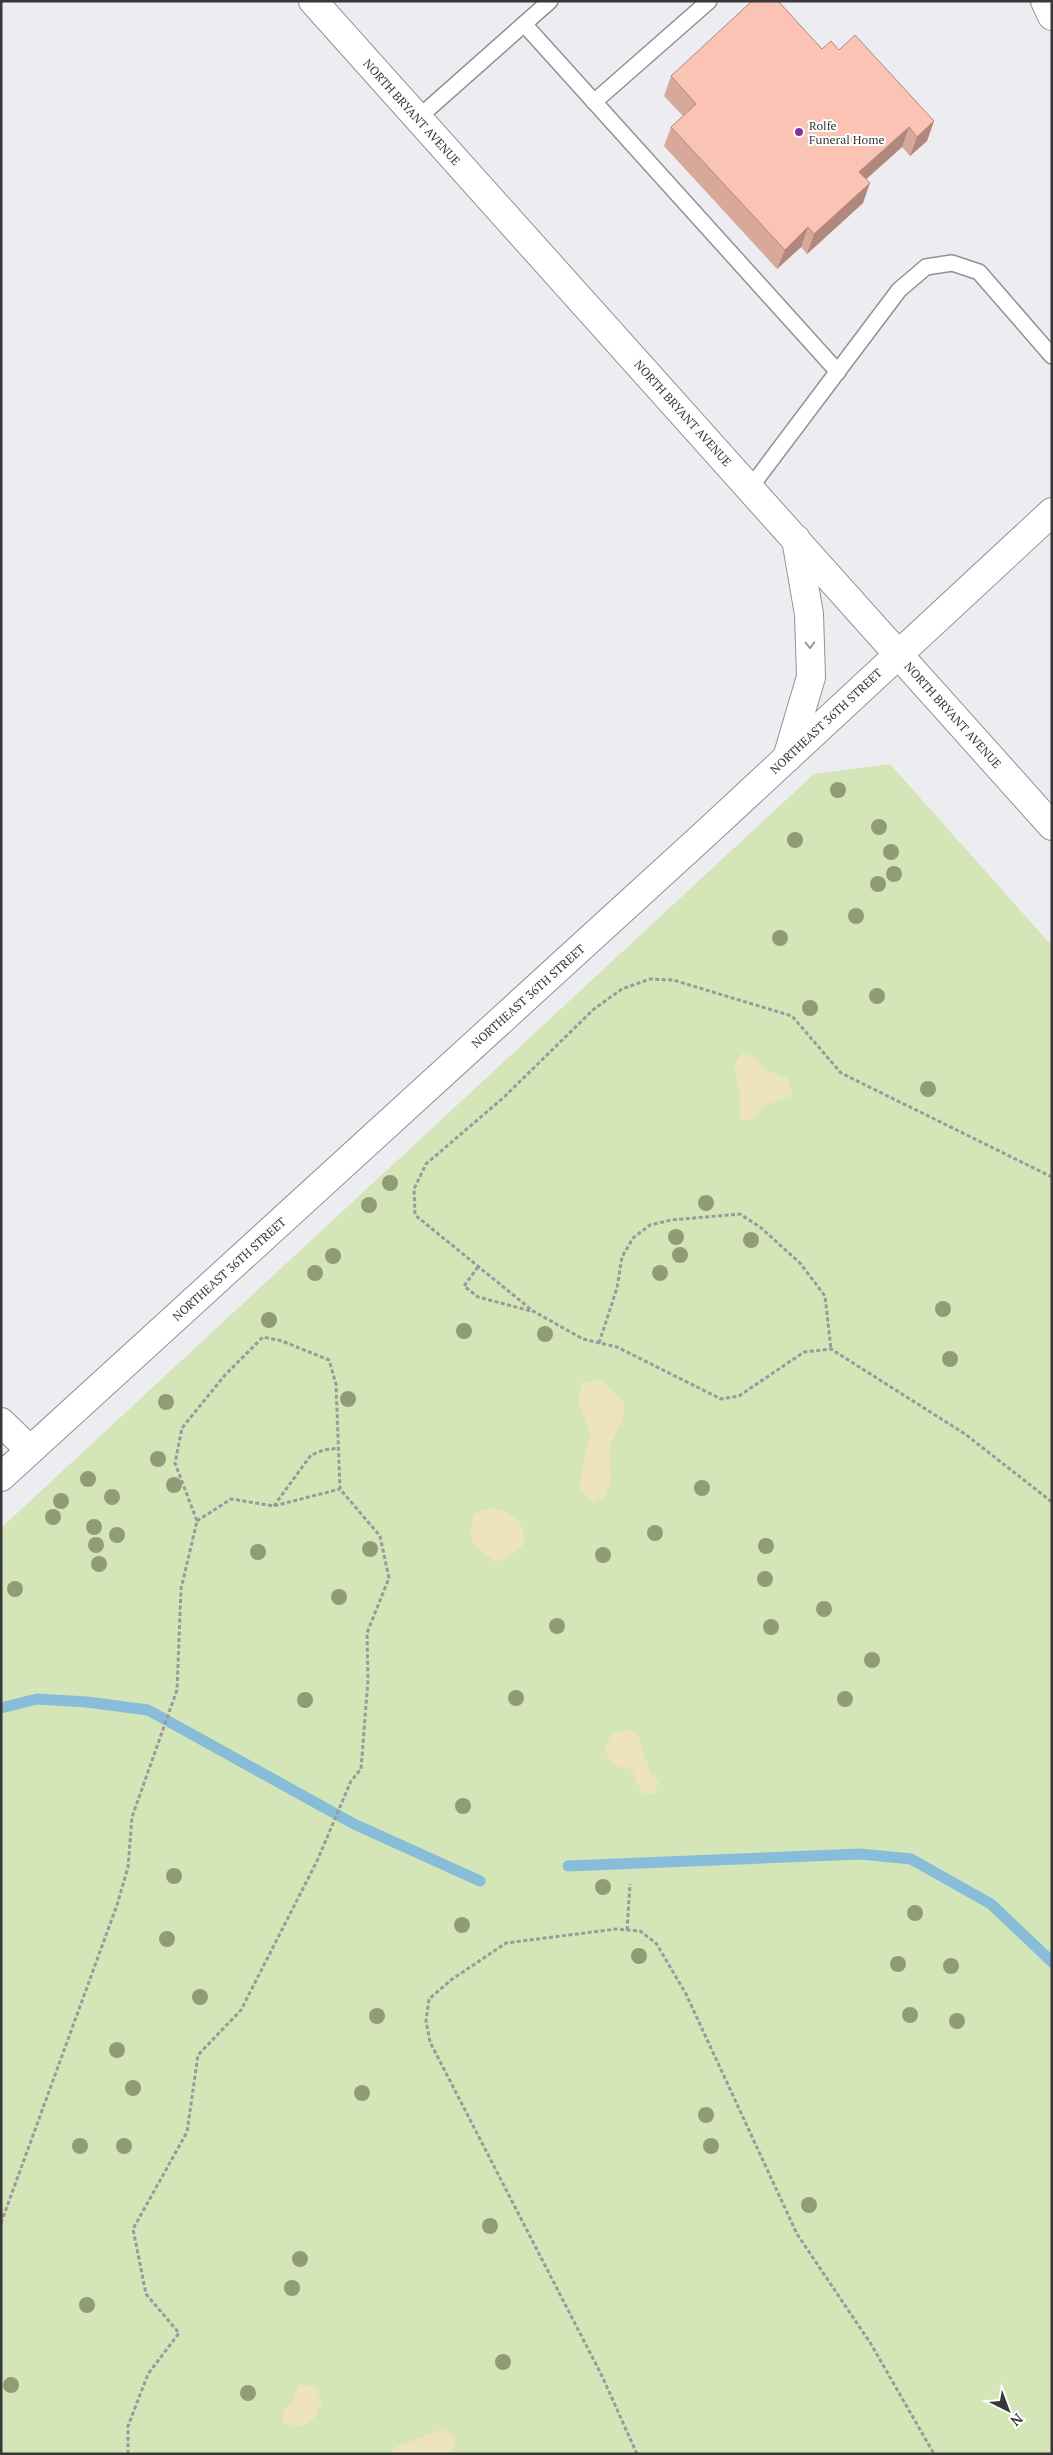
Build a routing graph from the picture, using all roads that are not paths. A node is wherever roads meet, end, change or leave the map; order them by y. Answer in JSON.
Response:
{"nodes":[{"id":1,"x":313,"y":1,"type":"edge"},
{"id":2,"x":550,"y":1,"type":"edge"},
{"id":3,"x":709,"y":1,"type":"edge"},
{"id":4,"x":1045,"y":1,"type":"edge"},
{"id":5,"x":1052,"y":16,"type":"edge"},
{"id":6,"x":524,"y":24,"type":"junction"},
{"id":7,"x":594,"y":102,"type":"junction"},
{"id":8,"x":418,"y":118,"type":"junction"},
{"id":9,"x":1052,"y":356,"type":"edge"},
{"id":10,"x":838,"y":372,"type":"junction"},
{"id":11,"x":750,"y":488,"type":"junction"},
{"id":12,"x":1052,"y":512,"type":"edge"},
{"id":13,"x":796,"y":539,"type":"junction"},
{"id":14,"x":898,"y":653,"type":"junction"},
{"id":15,"x":787,"y":758,"type":"junction"},
{"id":16,"x":1052,"y":826,"type":"edge"},
{"id":17,"x":1,"y":1422,"type":"edge"},
{"id":18,"x":30,"y":1450,"type":"junction"},
{"id":19,"x":1,"y":1477,"type":"edge"}],
"edges":[{"from":1,"to":8,"type":"main road","name":"NORTH BRYANT AVENUE"},
{"from":2,"to":6,"type":"lane"},
{"from":3,"to":7,"type":"lane"},
{"from":4,"to":5,"type":"main road"},
{"from":6,"to":7,"type":"lane"},
{"from":6,"to":8,"type":"lane"},
{"from":7,"to":10,"type":"lane"},
{"from":8,"to":11,"type":"main road","name":"NORTH BRYANT AVENUE"},
{"from":9,"to":10,"type":"lane"},
{"from":10,"to":11,"type":"lane"},
{"from":11,"to":13,"type":"main road","name":"NORTH BRYANT AVENUE"},
{"from":12,"to":14,"type":"main road","name":"NORTHEAST 36TH STREET"},
{"from":13,"to":14,"type":"main road","name":"NORTH BRYANT AVENUE"},
{"from":13,"to":15,"type":"main road","one_way":true},
{"from":14,"to":15,"type":"main road","name":"NORTHEAST 36TH STREET"},
{"from":14,"to":16,"type":"main road","name":"NORTH BRYANT AVENUE"},
{"from":15,"to":18,"type":"main road","name":"NORTHEAST 36TH STREET"},
{"from":17,"to":18,"type":"main road"},
{"from":18,"to":19,"type":"main road","name":"NORTHEAST 36TH STREET"}]}
